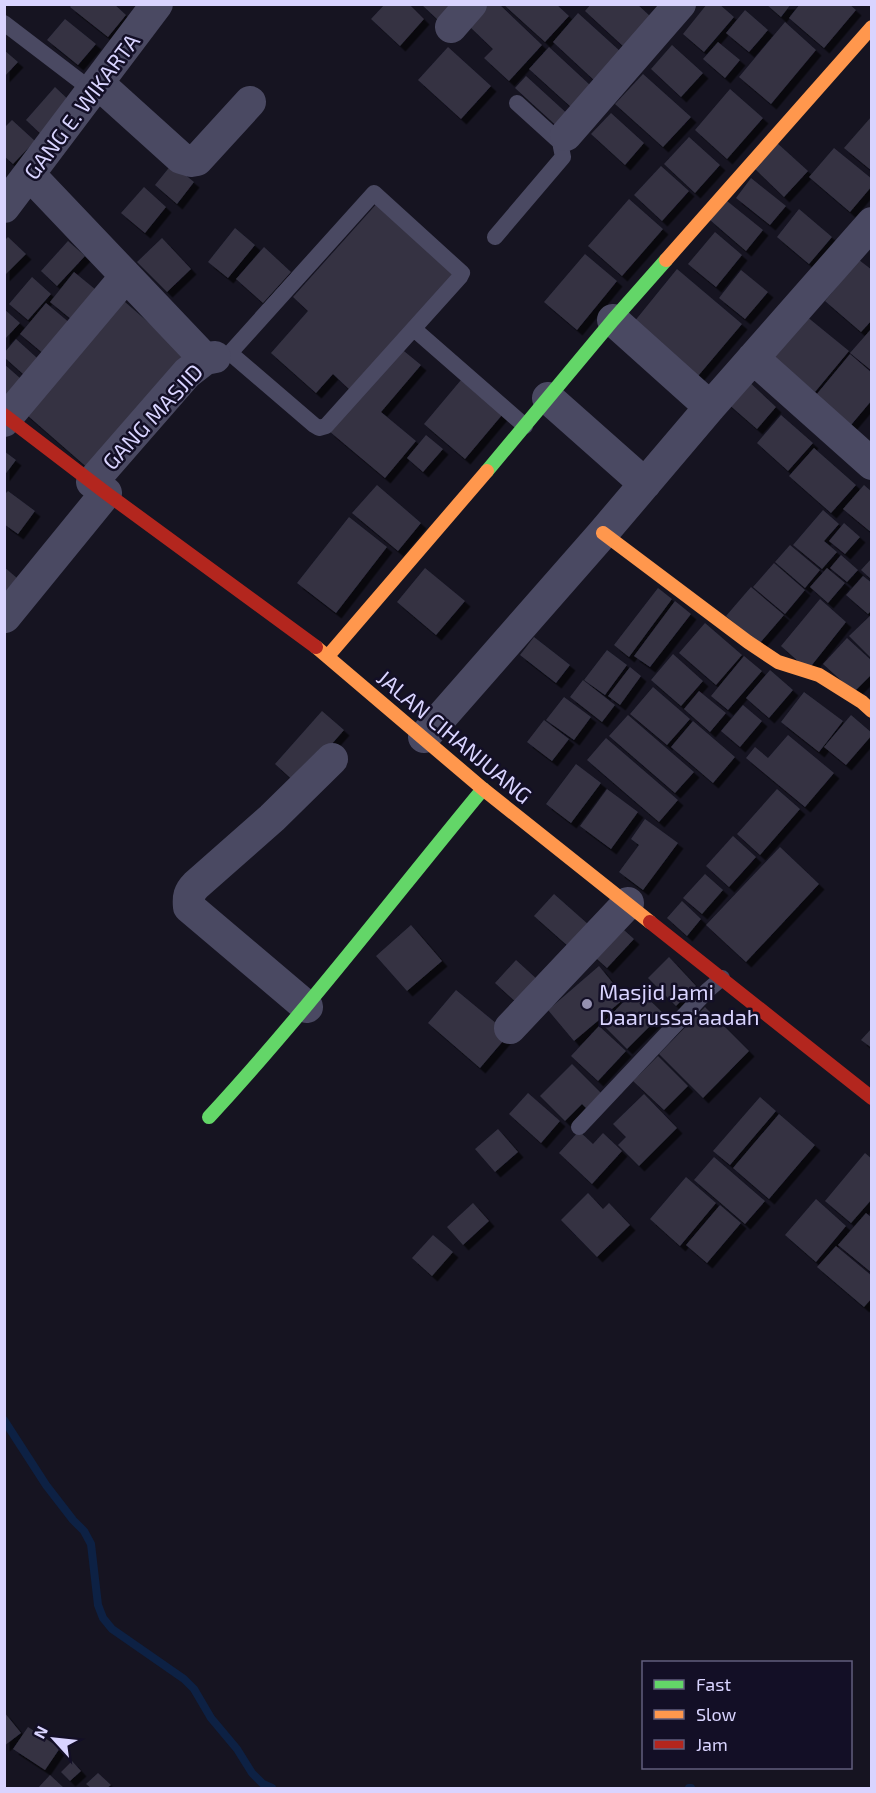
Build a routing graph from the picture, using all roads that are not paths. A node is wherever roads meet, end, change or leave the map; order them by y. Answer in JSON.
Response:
{"nodes":[{"id":1,"x":157,"y":4,"type":"edge"},
{"id":2,"x":680,"y":4,"type":"edge"},
{"id":3,"x":4,"y":23,"type":"edge"},
{"id":4,"x":872,"y":27,"type":"edge"},
{"id":5,"x":96,"y":88,"type":"junction"},
{"id":6,"x":250,"y":102,"type":"dead end"},
{"id":7,"x":517,"y":103,"type":"dead end"},
{"id":8,"x":563,"y":138,"type":"junction"},
{"id":9,"x":29,"y":174,"type":"junction"},
{"id":10,"x":4,"y":207,"type":"edge"},
{"id":11,"x":872,"y":223,"type":"edge"},
{"id":12,"x":495,"y":237,"type":"dead end"},
{"id":13,"x":126,"y":276,"type":"junction"},
{"id":14,"x":613,"y":320,"type":"junction"},
{"id":15,"x":414,"y":329,"type":"junction"},
{"id":16,"x":217,"y":356,"type":"junction"},
{"id":17,"x":753,"y":358,"type":"junction"},
{"id":18,"x":548,"y":398,"type":"junction"},
{"id":19,"x":710,"y":407,"type":"junction"},
{"id":20,"x":6,"y":418,"type":"edge"},
{"id":21,"x":525,"y":426,"type":"junction"},
{"id":22,"x":867,"y":449,"type":"edge"},
{"id":23,"x":645,"y":484,"type":"junction"},
{"id":24,"x":99,"y":487,"type":"junction"},
{"id":25,"x":603,"y":533,"type":"junction"},
{"id":26,"x":5,"y":617,"type":"edge"},
{"id":27,"x":328,"y":656,"type":"junction"},
{"id":28,"x":872,"y":711,"type":"edge"},
{"id":29,"x":424,"y":737,"type":"junction"},
{"id":30,"x":332,"y":759,"type":"dead end"},
{"id":31,"x":483,"y":789,"type":"junction"},
{"id":32,"x":628,"y":903,"type":"junction"},
{"id":33,"x":722,"y":978,"type":"junction"},
{"id":34,"x":307,"y":1007,"type":"junction"},
{"id":35,"x":510,"y":1028,"type":"dead end"},
{"id":36,"x":872,"y":1098,"type":"edge"},
{"id":37,"x":208,"y":1117,"type":"dead end"},
{"id":38,"x":579,"y":1127,"type":"dead end"}],
"edges":[{"from":1,"to":5,"type":"street","name":"GANG E. WIKARTA"},
{"from":2,"to":8,"type":"street"},
{"from":3,"to":5,"type":"lane"},
{"from":4,"to":14,"type":"street"},
{"from":5,"to":6,"type":"street"},
{"from":5,"to":9,"type":"street","name":"GANG E. WIKARTA"},
{"from":7,"to":8,"type":"lane"},
{"from":8,"to":12,"type":"lane"},
{"from":9,"to":10,"type":"street","name":"GANG E. WIKARTA"},
{"from":9,"to":13,"type":"street"},
{"from":11,"to":17,"type":"street"},
{"from":13,"to":16,"type":"street"},
{"from":13,"to":20,"type":"street"},
{"from":14,"to":18,"type":"street"},
{"from":14,"to":19,"type":"street"},
{"from":15,"to":16,"type":"lane"},
{"from":15,"to":16,"type":"lane"},
{"from":15,"to":21,"type":"lane"},
{"from":16,"to":24,"type":"street","name":"GANG MASJID"},
{"from":17,"to":19,"type":"street"},
{"from":17,"to":22,"type":"street"},
{"from":18,"to":21,"type":"street"},
{"from":18,"to":23,"type":"street"},
{"from":19,"to":23,"type":"street"},
{"from":20,"to":24,"type":"street","name":"JALAN CIHANJUANG"},
{"from":21,"to":27,"type":"street"},
{"from":23,"to":25,"type":"street"},
{"from":24,"to":26,"type":"street","name":"GANG MASJID"},
{"from":24,"to":27,"type":"street","name":"JALAN CIHANJUANG"},
{"from":25,"to":28,"type":"street"},
{"from":25,"to":29,"type":"street"},
{"from":27,"to":29,"type":"street","name":"JALAN CIHANJUANG"},
{"from":29,"to":31,"type":"street","name":"JALAN CIHANJUANG"},
{"from":30,"to":34,"type":"street"},
{"from":31,"to":32,"type":"street","name":"JALAN CIHANJUANG"},
{"from":31,"to":34,"type":"street"},
{"from":32,"to":33,"type":"street","name":"JALAN CIHANJUANG"},
{"from":32,"to":35,"type":"street"},
{"from":33,"to":36,"type":"street","name":"JALAN CIHANJUANG"},
{"from":33,"to":38,"type":"lane"},
{"from":34,"to":37,"type":"street"}]}
